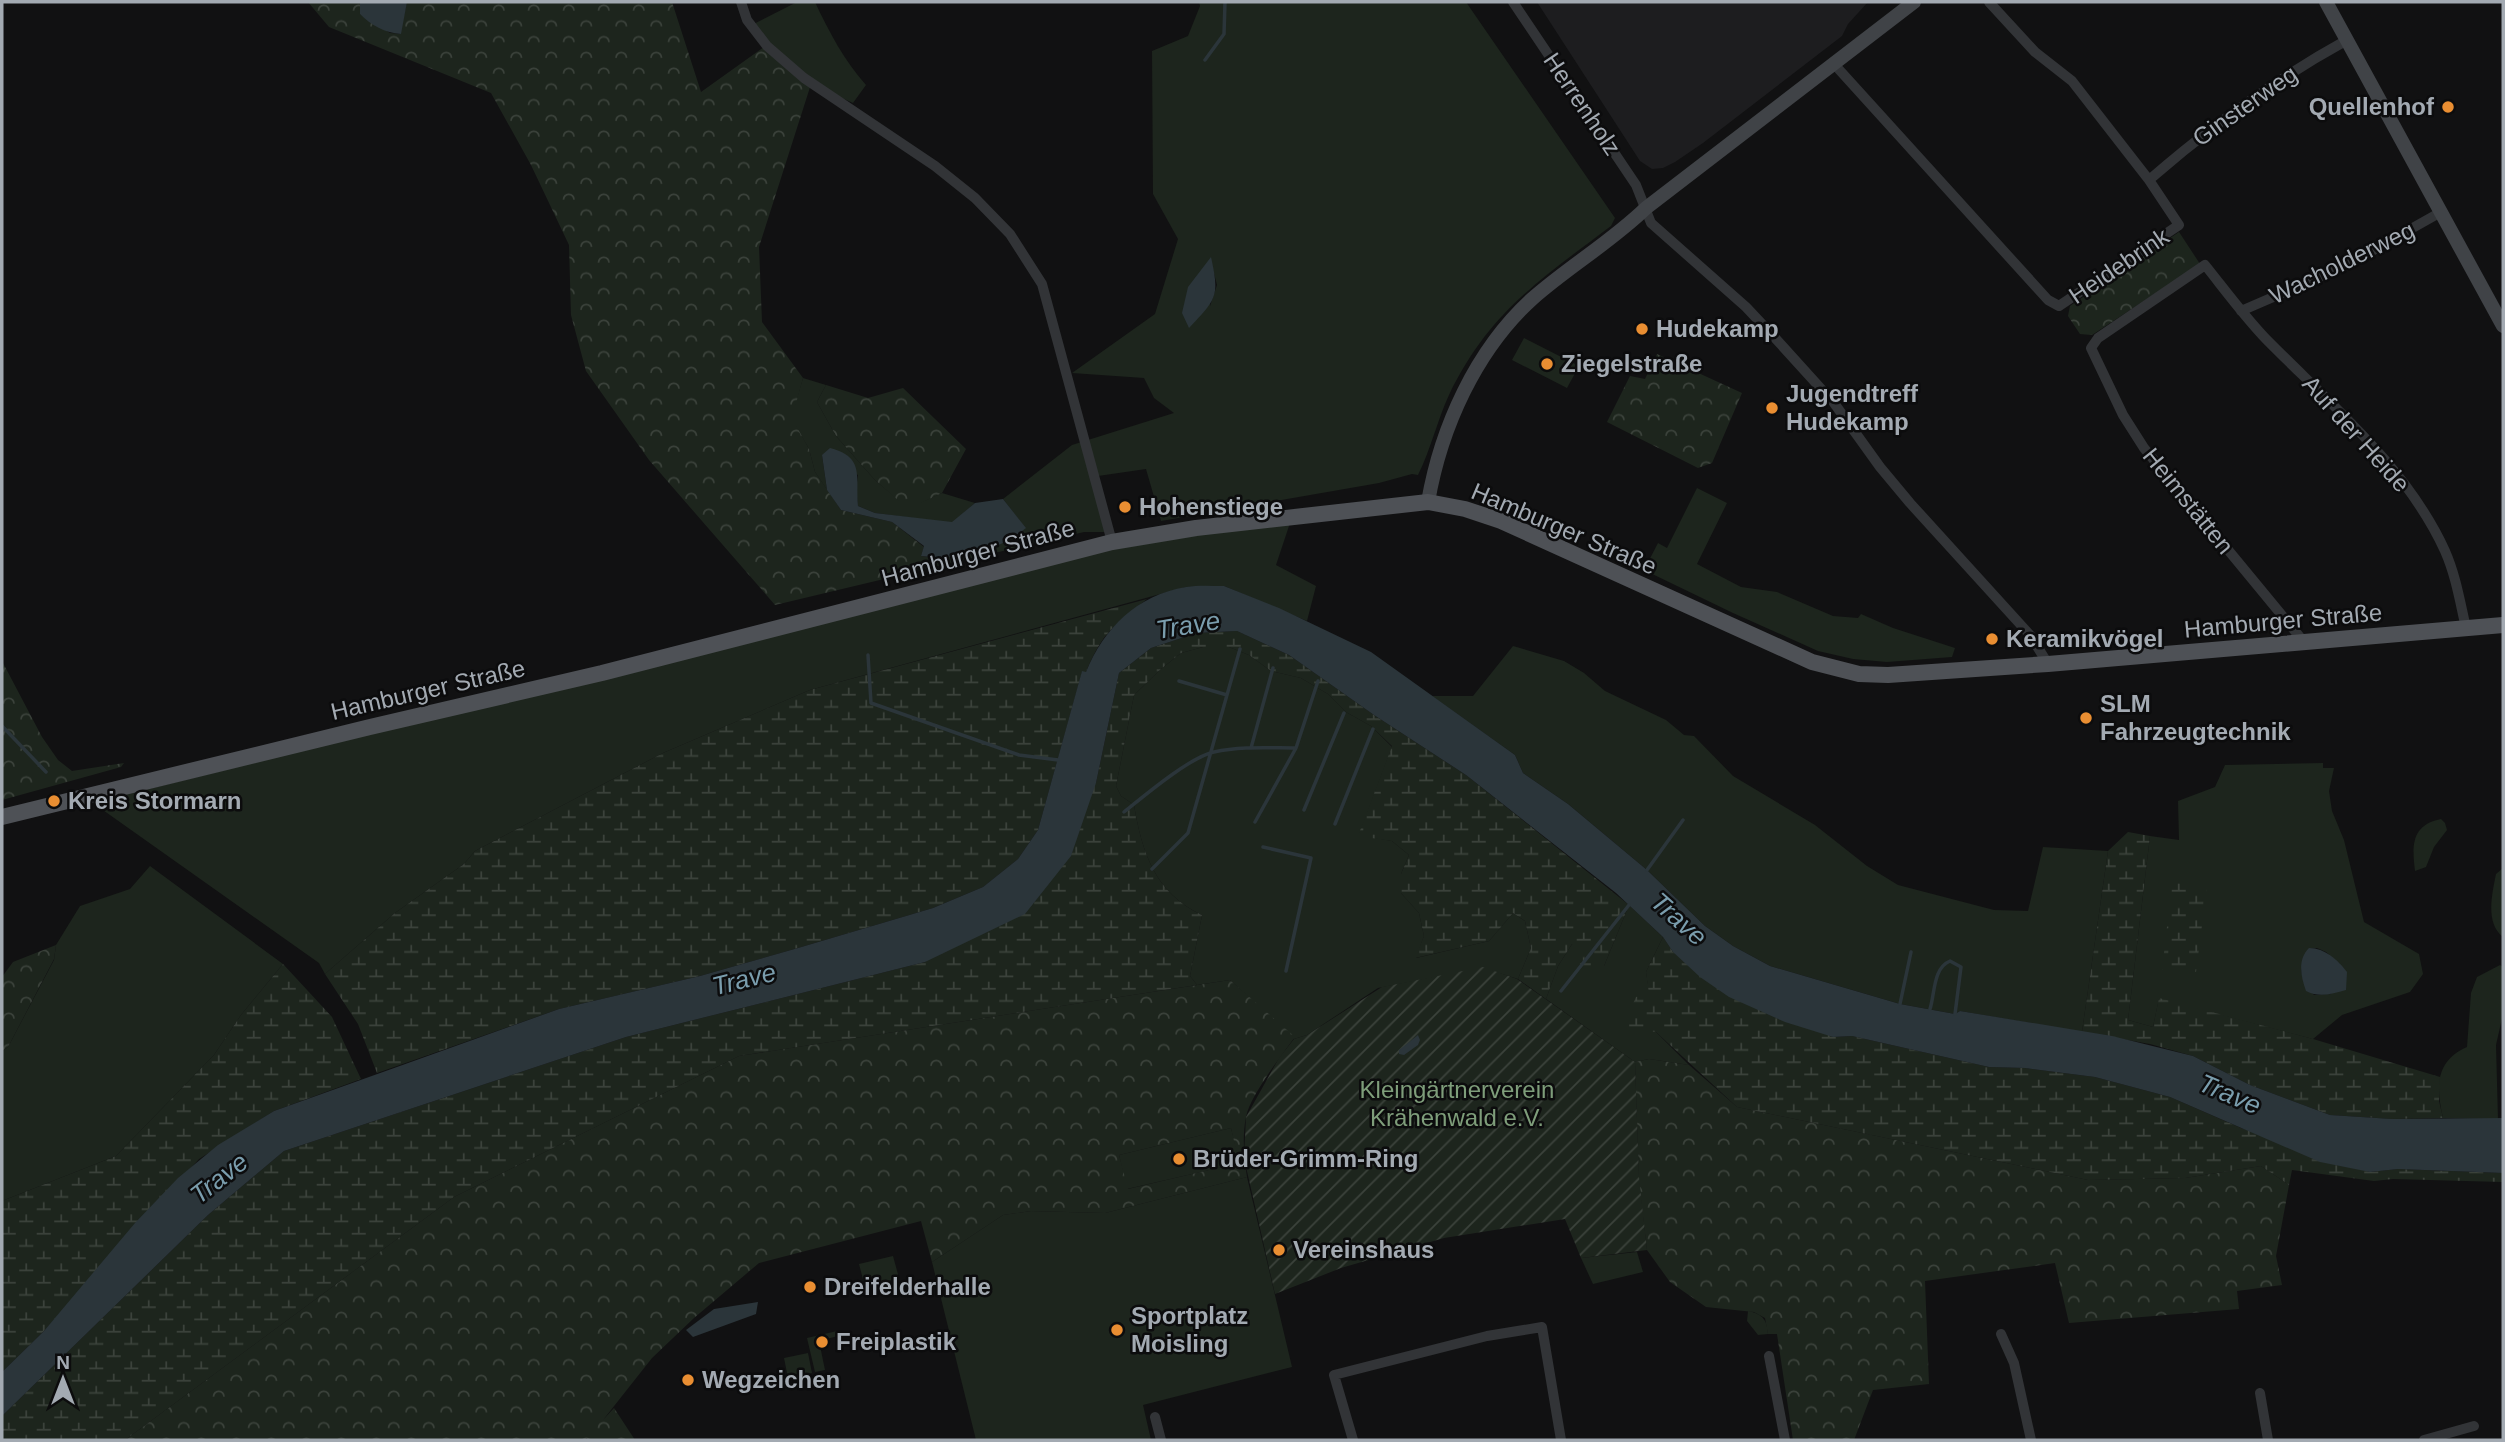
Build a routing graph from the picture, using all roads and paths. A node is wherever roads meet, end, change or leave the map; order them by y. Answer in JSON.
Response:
{"nodes":[{"id":1,"x":741,"y":2,"type":"edge"},
{"id":2,"x":1513,"y":2,"type":"edge"},
{"id":3,"x":1914,"y":2,"type":"edge"},
{"id":4,"x":1989,"y":2,"type":"edge"},
{"id":5,"x":2326,"y":2,"type":"edge"},
{"id":6,"x":2347,"y":40,"type":"junction"},
{"id":7,"x":1834,"y":64,"type":"junction"},
{"id":8,"x":2149,"y":180,"type":"junction"},
{"id":9,"x":1646,"y":208,"type":"junction"},
{"id":10,"x":2441,"y":212,"type":"junction"},
{"id":11,"x":2204,"y":265,"type":"joint"},
{"id":12,"x":2241,"y":311,"type":"junction"},
{"id":13,"x":2503,"y":326,"type":"edge"},
{"id":14,"x":2091,"y":348,"type":"joint"},
{"id":15,"x":1428,"y":502,"type":"junction"},
{"id":16,"x":1112,"y":542,"type":"junction"},
{"id":17,"x":2503,"y":625,"type":"edge"},
{"id":18,"x":2466,"y":628,"type":"junction"},
{"id":19,"x":2304,"y":642,"type":"junction"},
{"id":20,"x":2048,"y":664,"type":"junction"},
{"id":21,"x":2,"y":817,"type":"edge"},
{"id":22,"x":2001,"y":1334,"type":"dead end"},
{"id":23,"x":1769,"y":1356,"type":"dead end"},
{"id":24,"x":2260,"y":1393,"type":"dead end"},
{"id":25,"x":1155,"y":1417,"type":"dead end"},
{"id":26,"x":2474,"y":1426,"type":"dead end"},
{"id":27,"x":1161,"y":1440,"type":"edge"},
{"id":28,"x":1353,"y":1440,"type":"edge"},
{"id":29,"x":1561,"y":1440,"type":"edge"},
{"id":30,"x":1785,"y":1440,"type":"edge"},
{"id":31,"x":2031,"y":1440,"type":"edge"},
{"id":32,"x":2268,"y":1440,"type":"edge"},
{"id":33,"x":2424,"y":1440,"type":"edge"}],
"edges":[{"from":1,"to":16,"type":"street"},
{"from":2,"to":9,"type":"street","name":"Herrenholz"},
{"from":3,"to":7,"type":"main road"},
{"from":4,"to":8,"type":"street"},
{"from":5,"to":6,"type":"main road"},
{"from":6,"to":8,"type":"street","name":"Ginsterweg"},
{"from":6,"to":10,"type":"main road"},
{"from":7,"to":8,"type":"street","name":"Heidebrink"},
{"from":7,"to":9,"type":"main road"},
{"from":9,"to":15,"type":"main road"},
{"from":9,"to":20,"type":"street"},
{"from":10,"to":12,"type":"street","name":"Wacholderweg"},
{"from":10,"to":13,"type":"main road"},
{"from":11,"to":12,"type":"street","name":"Auf der Heide"},
{"from":11,"to":14,"type":"street","name":"Heidebrink"},
{"from":12,"to":18,"type":"street","name":"Auf der Heide"},
{"from":14,"to":19,"type":"street","name":"Heimstätten"},
{"from":15,"to":16,"type":"main road","name":"Hamburger Straße"},
{"from":15,"to":20,"type":"main road","name":"Hamburger Straße"},
{"from":16,"to":21,"type":"main road","name":"Hamburger Straße"},
{"from":17,"to":18,"type":"main road","name":"Hamburger Straße"},
{"from":18,"to":19,"type":"main road","name":"Hamburger Straße"},
{"from":19,"to":20,"type":"main road","name":"Hamburger Straße"},
{"from":22,"to":31,"type":"street"},
{"from":23,"to":30,"type":"street"},
{"from":24,"to":32,"type":"street"},
{"from":25,"to":27,"type":"street"},
{"from":26,"to":33,"type":"street"},
{"from":28,"to":29,"type":"street"}]}
